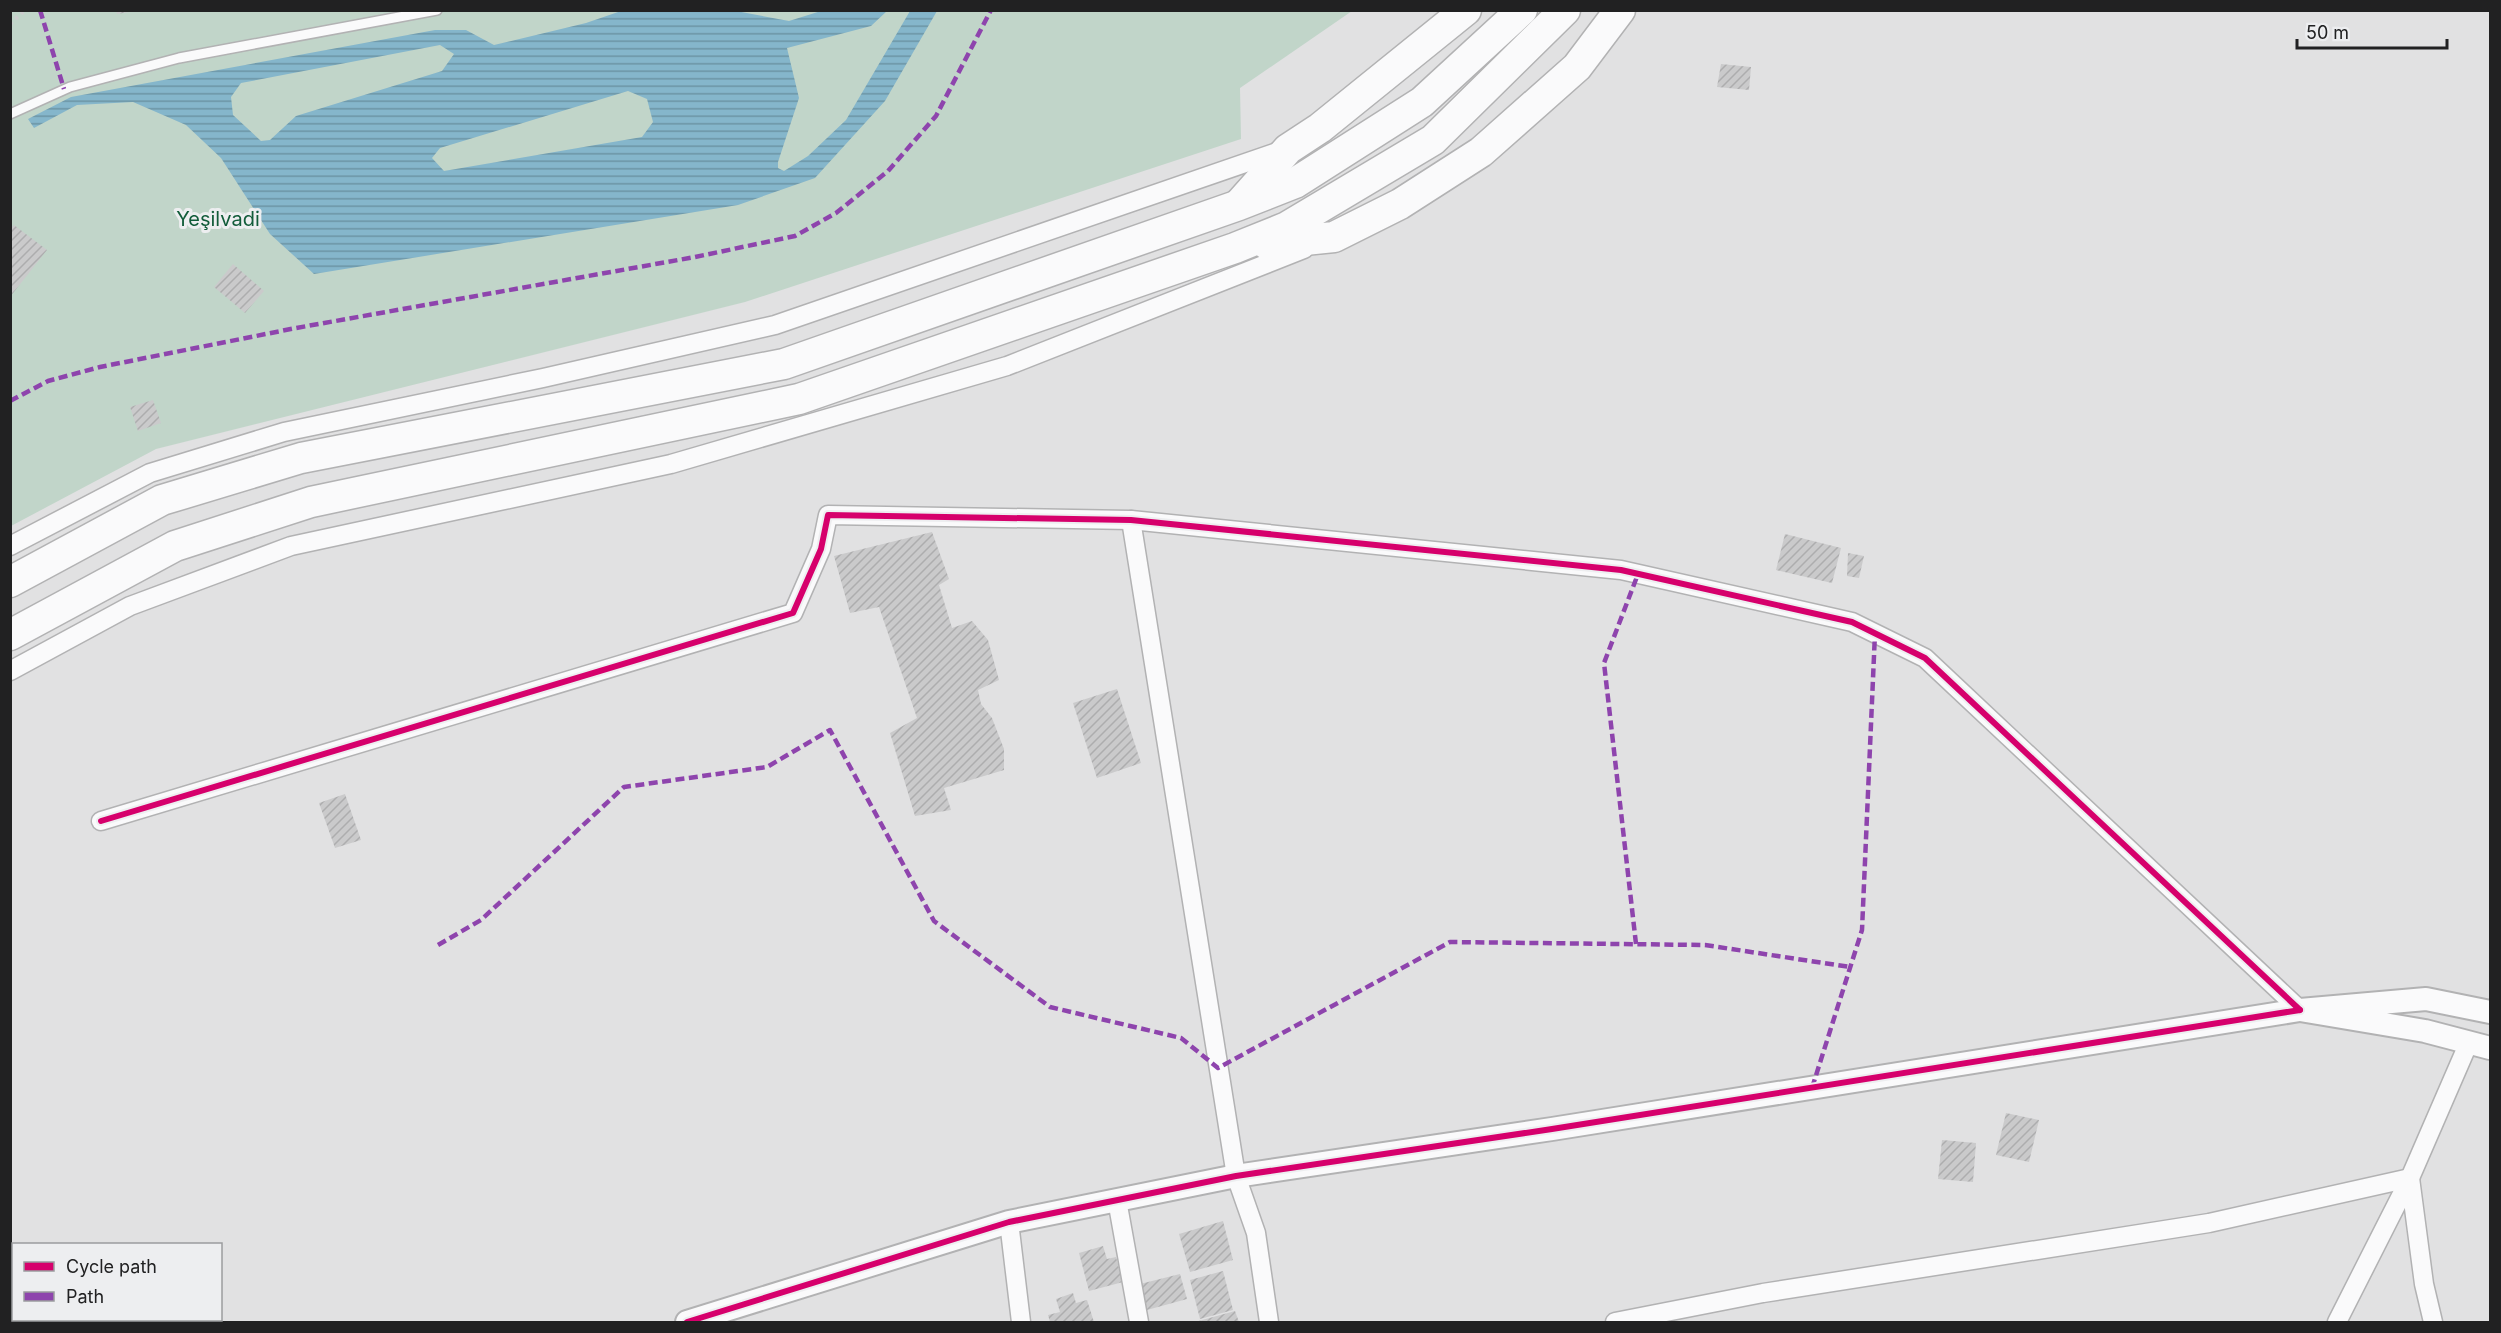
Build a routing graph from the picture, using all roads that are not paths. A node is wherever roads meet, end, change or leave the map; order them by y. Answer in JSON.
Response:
{"nodes":[{"id":1,"x":437,"y":10,"type":"edge"},
{"id":2,"x":1466,"y":10,"type":"edge"},
{"id":3,"x":1522,"y":10,"type":"edge"},
{"id":4,"x":1565,"y":10,"type":"edge"},
{"id":5,"x":1620,"y":10,"type":"edge"},
{"id":6,"x":10,"y":114,"type":"edge"},
{"id":7,"x":1288,"y":149,"type":"junction"},
{"id":8,"x":1239,"y":205,"type":"junction"},
{"id":9,"x":1334,"y":237,"type":"junction"},
{"id":10,"x":1235,"y":248,"type":"junction"},
{"id":11,"x":1131,"y":520,"type":"junction"},
{"id":12,"x":10,"y":546,"type":"edge"},
{"id":13,"x":10,"y":582,"type":"edge"},
{"id":14,"x":10,"y":635,"type":"edge"},
{"id":15,"x":10,"y":671,"type":"edge"},
{"id":16,"x":100,"y":821,"type":"dead end"},
{"id":17,"x":2300,"y":1010,"type":"junction"},
{"id":18,"x":2490,"y":1012,"type":"edge"},
{"id":19,"x":2480,"y":1045,"type":"edge"},
{"id":20,"x":1236,"y":1176,"type":"junction"},
{"id":21,"x":2410,"y":1178,"type":"junction"},
{"id":22,"x":1117,"y":1200,"type":"junction"},
{"id":23,"x":1009,"y":1222,"type":"junction"},
{"id":24,"x":687,"y":1323,"type":"edge"},
{"id":25,"x":1021,"y":1323,"type":"edge"},
{"id":26,"x":1139,"y":1323,"type":"edge"},
{"id":27,"x":1269,"y":1323,"type":"edge"},
{"id":28,"x":1615,"y":1323,"type":"edge"},
{"id":29,"x":2337,"y":1323,"type":"edge"},
{"id":30,"x":2433,"y":1323,"type":"edge"}],
"edges":[{"from":1,"to":6,"type":"lane"},
{"from":2,"to":7,"type":"main road"},
{"from":3,"to":8,"type":"main road"},
{"from":4,"to":10,"type":"main road"},
{"from":5,"to":9,"type":"main road"},
{"from":7,"to":8,"type":"main road"},
{"from":7,"to":12,"type":"street"},
{"from":8,"to":13,"type":"main road"},
{"from":9,"to":10,"type":"main road"},
{"from":9,"to":15,"type":"street"},
{"from":10,"to":14,"type":"main road"},
{"from":11,"to":16,"type":"street"},
{"from":11,"to":17,"type":"street"},
{"from":11,"to":20,"type":"street"},
{"from":17,"to":18,"type":"street"},
{"from":17,"to":19,"type":"street"},
{"from":17,"to":20,"type":"street"},
{"from":19,"to":21,"type":"street"},
{"from":20,"to":22,"type":"street"},
{"from":20,"to":27,"type":"street"},
{"from":21,"to":28,"type":"street"},
{"from":21,"to":29,"type":"street"},
{"from":21,"to":30,"type":"street"},
{"from":22,"to":23,"type":"street"},
{"from":22,"to":26,"type":"street"},
{"from":23,"to":24,"type":"street"},
{"from":23,"to":25,"type":"street"}]}
